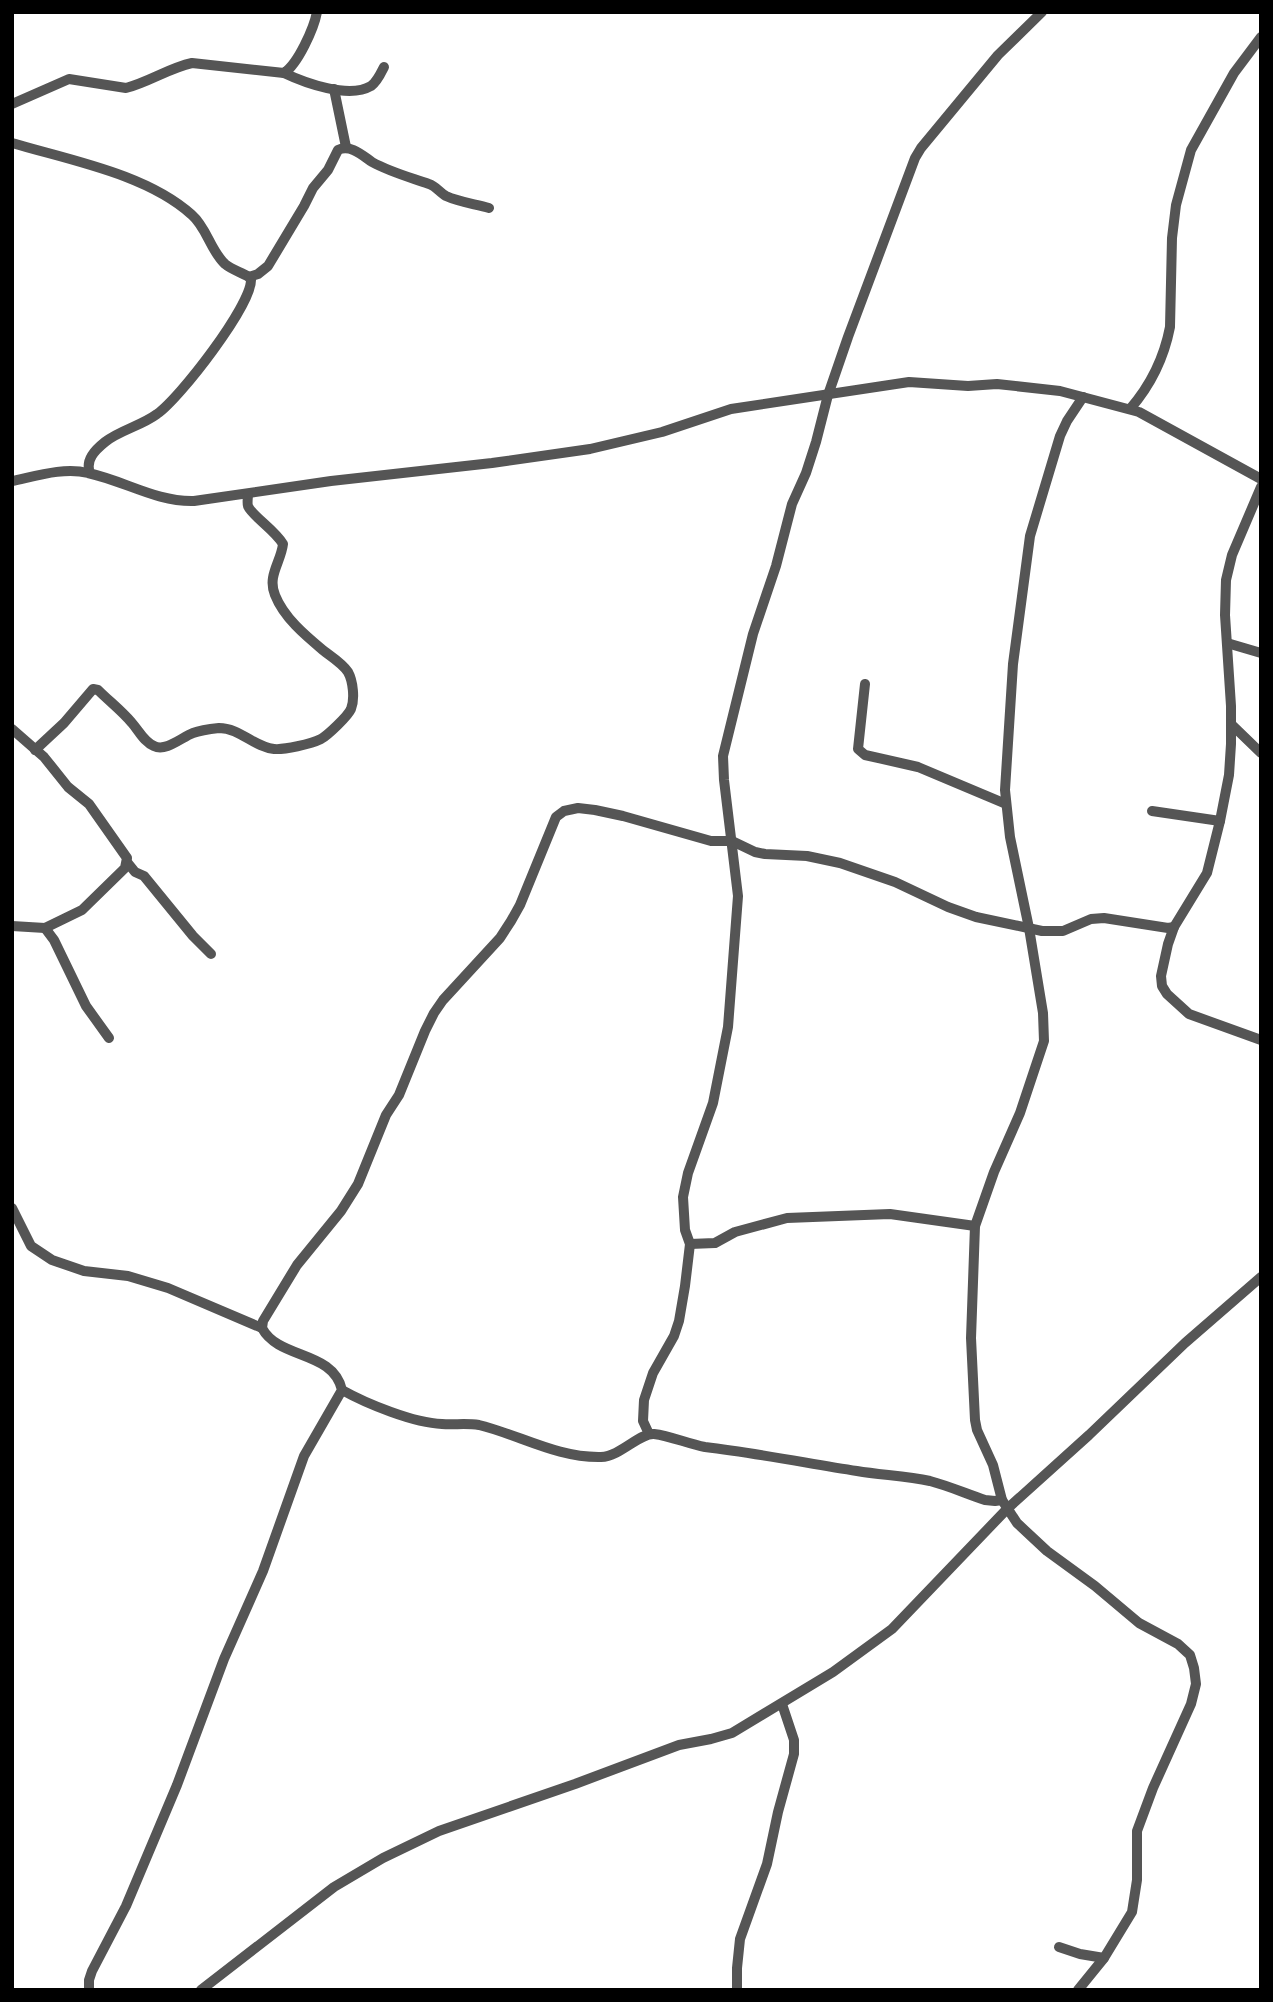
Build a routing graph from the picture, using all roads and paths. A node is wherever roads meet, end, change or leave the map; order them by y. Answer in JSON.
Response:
{"nodes":[{"id":1,"x":317,"y":12,"type":"edge"},
{"id":2,"x":1042,"y":12,"type":"edge"},
{"id":3,"x":1261,"y":37,"type":"edge"},
{"id":4,"x":384,"y":68,"type":"dead end"},
{"id":5,"x":284,"y":73,"type":"junction"},
{"id":6,"x":334,"y":89,"type":"junction"},
{"id":7,"x":12,"y":104,"type":"edge"},
{"id":8,"x":12,"y":143,"type":"edge"},
{"id":9,"x":346,"y":147,"type":"junction"},
{"id":10,"x":489,"y":208,"type":"dead end"},
{"id":11,"x":249,"y":276,"type":"junction"},
{"id":12,"x":828,"y":395,"type":"junction"},
{"id":13,"x":1083,"y":397,"type":"junction"},
{"id":14,"x":1130,"y":410,"type":"junction"},
{"id":15,"x":90,"y":473,"type":"junction"},
{"id":16,"x":1261,"y":479,"type":"edge"},
{"id":17,"x":12,"y":481,"type":"edge"},
{"id":18,"x":1261,"y":487,"type":"edge"},
{"id":19,"x":248,"y":494,"type":"junction"},
{"id":20,"x":1227,"y":643,"type":"junction"},
{"id":21,"x":1261,"y":653,"type":"edge"},
{"id":22,"x":865,"y":684,"type":"dead end"},
{"id":23,"x":1231,"y":724,"type":"junction"},
{"id":24,"x":12,"y":729,"type":"edge"},
{"id":25,"x":1245,"y":738,"type":"junction"},
{"id":26,"x":1231,"y":744,"type":"junction"},
{"id":27,"x":35,"y":750,"type":"junction"},
{"id":28,"x":1261,"y":753,"type":"edge"},
{"id":29,"x":1006,"y":804,"type":"junction"},
{"id":30,"x":1152,"y":811,"type":"dead end"},
{"id":31,"x":1220,"y":821,"type":"junction"},
{"id":32,"x":732,"y":841,"type":"junction"},
{"id":33,"x":127,"y":862,"type":"junction"},
{"id":34,"x":12,"y":926,"type":"edge"},
{"id":35,"x":1174,"y":927,"type":"junction"},
{"id":36,"x":45,"y":928,"type":"junction"},
{"id":37,"x":1029,"y":928,"type":"junction"},
{"id":38,"x":211,"y":954,"type":"dead end"},
{"id":39,"x":109,"y":1038,"type":"dead end"},
{"id":40,"x":1261,"y":1040,"type":"edge"},
{"id":41,"x":12,"y":1208,"type":"edge"},
{"id":42,"x":975,"y":1226,"type":"junction"},
{"id":43,"x":690,"y":1244,"type":"junction"},
{"id":44,"x":1261,"y":1276,"type":"edge"},
{"id":45,"x":261,"y":1328,"type":"junction"},
{"id":46,"x":341,"y":1394,"type":"junction"},
{"id":47,"x":649,"y":1434,"type":"junction"},
{"id":48,"x":1004,"y":1505,"type":"junction"},
{"id":49,"x":782,"y":1704,"type":"junction"},
{"id":50,"x":1059,"y":1947,"type":"dead end"},
{"id":51,"x":1104,"y":1958,"type":"junction"},
{"id":52,"x":89,"y":1990,"type":"edge"},
{"id":53,"x":201,"y":1990,"type":"edge"},
{"id":54,"x":737,"y":1990,"type":"edge"},
{"id":55,"x":1077,"y":1990,"type":"edge"}],
"edges":[{"from":1,"to":5,"type":"street"},
{"from":2,"to":12,"type":"street"},
{"from":3,"to":14,"type":"street"},
{"from":4,"to":6,"type":"street"},
{"from":5,"to":6,"type":"street"},
{"from":5,"to":7,"type":"street"},
{"from":6,"to":9,"type":"street"},
{"from":8,"to":11,"type":"street"},
{"from":9,"to":10,"type":"street"},
{"from":9,"to":11,"type":"street"},
{"from":11,"to":15,"type":"street"},
{"from":12,"to":13,"type":"street"},
{"from":12,"to":19,"type":"street"},
{"from":12,"to":32,"type":"street"},
{"from":13,"to":14,"type":"street"},
{"from":13,"to":29,"type":"street"},
{"from":14,"to":16,"type":"street"},
{"from":15,"to":17,"type":"street"},
{"from":15,"to":19,"type":"street"},
{"from":18,"to":20,"type":"street"},
{"from":19,"to":27,"type":"street"},
{"from":20,"to":21,"type":"street"},
{"from":20,"to":23,"type":"street"},
{"from":22,"to":29,"type":"street"},
{"from":23,"to":25,"type":"street"},
{"from":23,"to":26,"type":"street"},
{"from":24,"to":27,"type":"street"},
{"from":25,"to":26,"type":"street"},
{"from":25,"to":28,"type":"street"},
{"from":26,"to":31,"type":"street"},
{"from":27,"to":33,"type":"street"},
{"from":29,"to":37,"type":"street"},
{"from":30,"to":31,"type":"street"},
{"from":31,"to":35,"type":"street"},
{"from":32,"to":37,"type":"street"},
{"from":32,"to":43,"type":"street"},
{"from":32,"to":45,"type":"street"},
{"from":33,"to":36,"type":"street"},
{"from":33,"to":38,"type":"street"},
{"from":34,"to":36,"type":"street"},
{"from":35,"to":37,"type":"street"},
{"from":35,"to":40,"type":"street"},
{"from":36,"to":39,"type":"street"},
{"from":37,"to":42,"type":"street"},
{"from":41,"to":45,"type":"street"},
{"from":42,"to":43,"type":"street"},
{"from":42,"to":48,"type":"street"},
{"from":43,"to":47,"type":"street"},
{"from":44,"to":48,"type":"street"},
{"from":45,"to":46,"type":"street"},
{"from":46,"to":47,"type":"street"},
{"from":46,"to":52,"type":"street"},
{"from":47,"to":48,"type":"street"},
{"from":48,"to":49,"type":"street"},
{"from":48,"to":51,"type":"street"},
{"from":49,"to":53,"type":"street"},
{"from":49,"to":54,"type":"street"},
{"from":50,"to":51,"type":"street"},
{"from":51,"to":55,"type":"street"}]}
